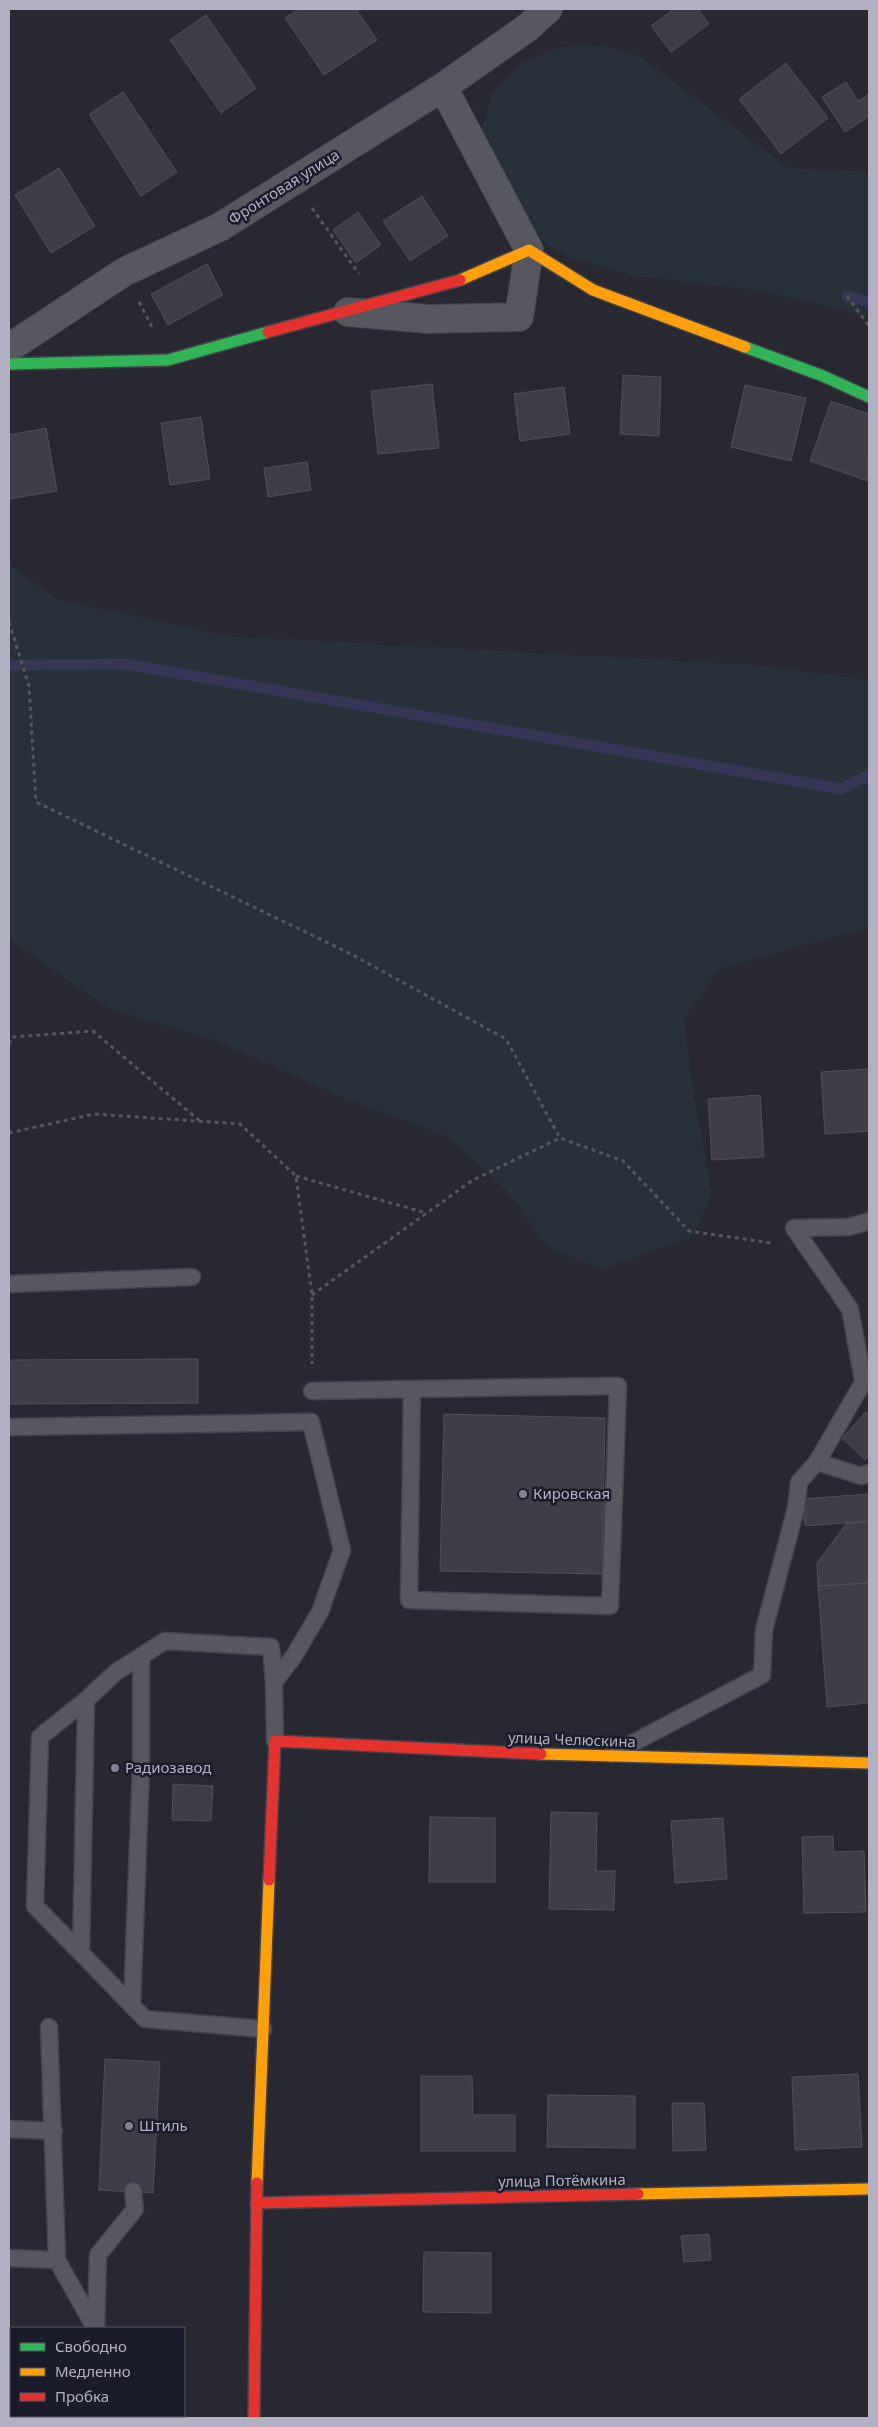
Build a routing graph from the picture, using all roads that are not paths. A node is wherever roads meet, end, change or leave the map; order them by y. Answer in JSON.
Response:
{"nodes":[{"id":1,"x":548,"y":9,"type":"edge"},
{"id":2,"x":443,"y":87,"type":"junction"},
{"id":3,"x":529,"y":250,"type":"junction"},
{"id":4,"x":344,"y":312,"type":"junction"},
{"id":5,"x":9,"y":348,"type":"edge"},
{"id":6,"x":9,"y":364,"type":"edge"},
{"id":7,"x":869,"y":397,"type":"edge"},
{"id":8,"x":869,"y":1220,"type":"edge"},
{"id":9,"x":192,"y":1277,"type":"dead end"},
{"id":10,"x":9,"y":1284,"type":"edge"},
{"id":11,"x":866,"y":1376,"type":"edge"},
{"id":12,"x":412,"y":1389,"type":"junction"},
{"id":13,"x":312,"y":1391,"type":"road end"},
{"id":14,"x":9,"y":1427,"type":"edge"},
{"id":15,"x":816,"y":1462,"type":"junction"},
{"id":16,"x":869,"y":1473,"type":"edge"},
{"id":17,"x":141,"y":1656,"type":"junction"},
{"id":18,"x":274,"y":1682,"type":"junction"},
{"id":19,"x":86,"y":1700,"type":"junction"},
{"id":20,"x":275,"y":1742,"type":"junction"},
{"id":21,"x":606,"y":1757,"type":"junction"},
{"id":22,"x":869,"y":1763,"type":"edge"},
{"id":23,"x":81,"y":1953,"type":"junction"},
{"id":24,"x":132,"y":2004,"type":"junction"},
{"id":25,"x":49,"y":2027,"type":"dead end"},
{"id":26,"x":263,"y":2028,"type":"junction"},
{"id":27,"x":9,"y":2129,"type":"edge"},
{"id":28,"x":54,"y":2131,"type":"junction"},
{"id":29,"x":869,"y":2189,"type":"edge"},
{"id":30,"x":133,"y":2191,"type":"dead end"},
{"id":31,"x":256,"y":2203,"type":"junction"},
{"id":32,"x":9,"y":2258,"type":"edge"},
{"id":33,"x":57,"y":2260,"type":"junction"},
{"id":34,"x":95,"y":2327,"type":"edge"},
{"id":35,"x":96,"y":2327,"type":"edge"},
{"id":36,"x":254,"y":2418,"type":"edge"}],
"edges":[{"from":1,"to":2,"type":"street","name":"Фронтовая улица"},
{"from":2,"to":3,"type":"street"},
{"from":2,"to":5,"type":"street","name":"Фронтовая улица"},
{"from":3,"to":4,"type":"street"},
{"from":3,"to":4,"type":"street"},
{"from":3,"to":7,"type":"street"},
{"from":4,"to":6,"type":"street"},
{"from":8,"to":11,"type":"lane"},
{"from":9,"to":10,"type":"lane"},
{"from":11,"to":15,"type":"lane"},
{"from":12,"to":12,"type":"lane"},
{"from":12,"to":13,"type":"lane"},
{"from":14,"to":18,"type":"lane"},
{"from":15,"to":16,"type":"lane"},
{"from":15,"to":21,"type":"lane"},
{"from":17,"to":18,"type":"lane"},
{"from":17,"to":19,"type":"lane"},
{"from":17,"to":24,"type":"lane"},
{"from":18,"to":20,"type":"lane"},
{"from":19,"to":23,"type":"lane"},
{"from":19,"to":23,"type":"lane"},
{"from":20,"to":21,"type":"street","name":"улица Челюскина"},
{"from":20,"to":26,"type":"street"},
{"from":21,"to":22,"type":"street","name":"улица Челюскина"},
{"from":23,"to":24,"type":"lane"},
{"from":24,"to":26,"type":"lane"},
{"from":25,"to":28,"type":"lane"},
{"from":26,"to":31,"type":"street"},
{"from":27,"to":28,"type":"lane"},
{"from":28,"to":33,"type":"lane"},
{"from":29,"to":31,"type":"street","name":"улица Потёмкина"},
{"from":30,"to":35,"type":"lane"},
{"from":31,"to":36,"type":"street"},
{"from":32,"to":33,"type":"lane"},
{"from":33,"to":34,"type":"lane"}]}
